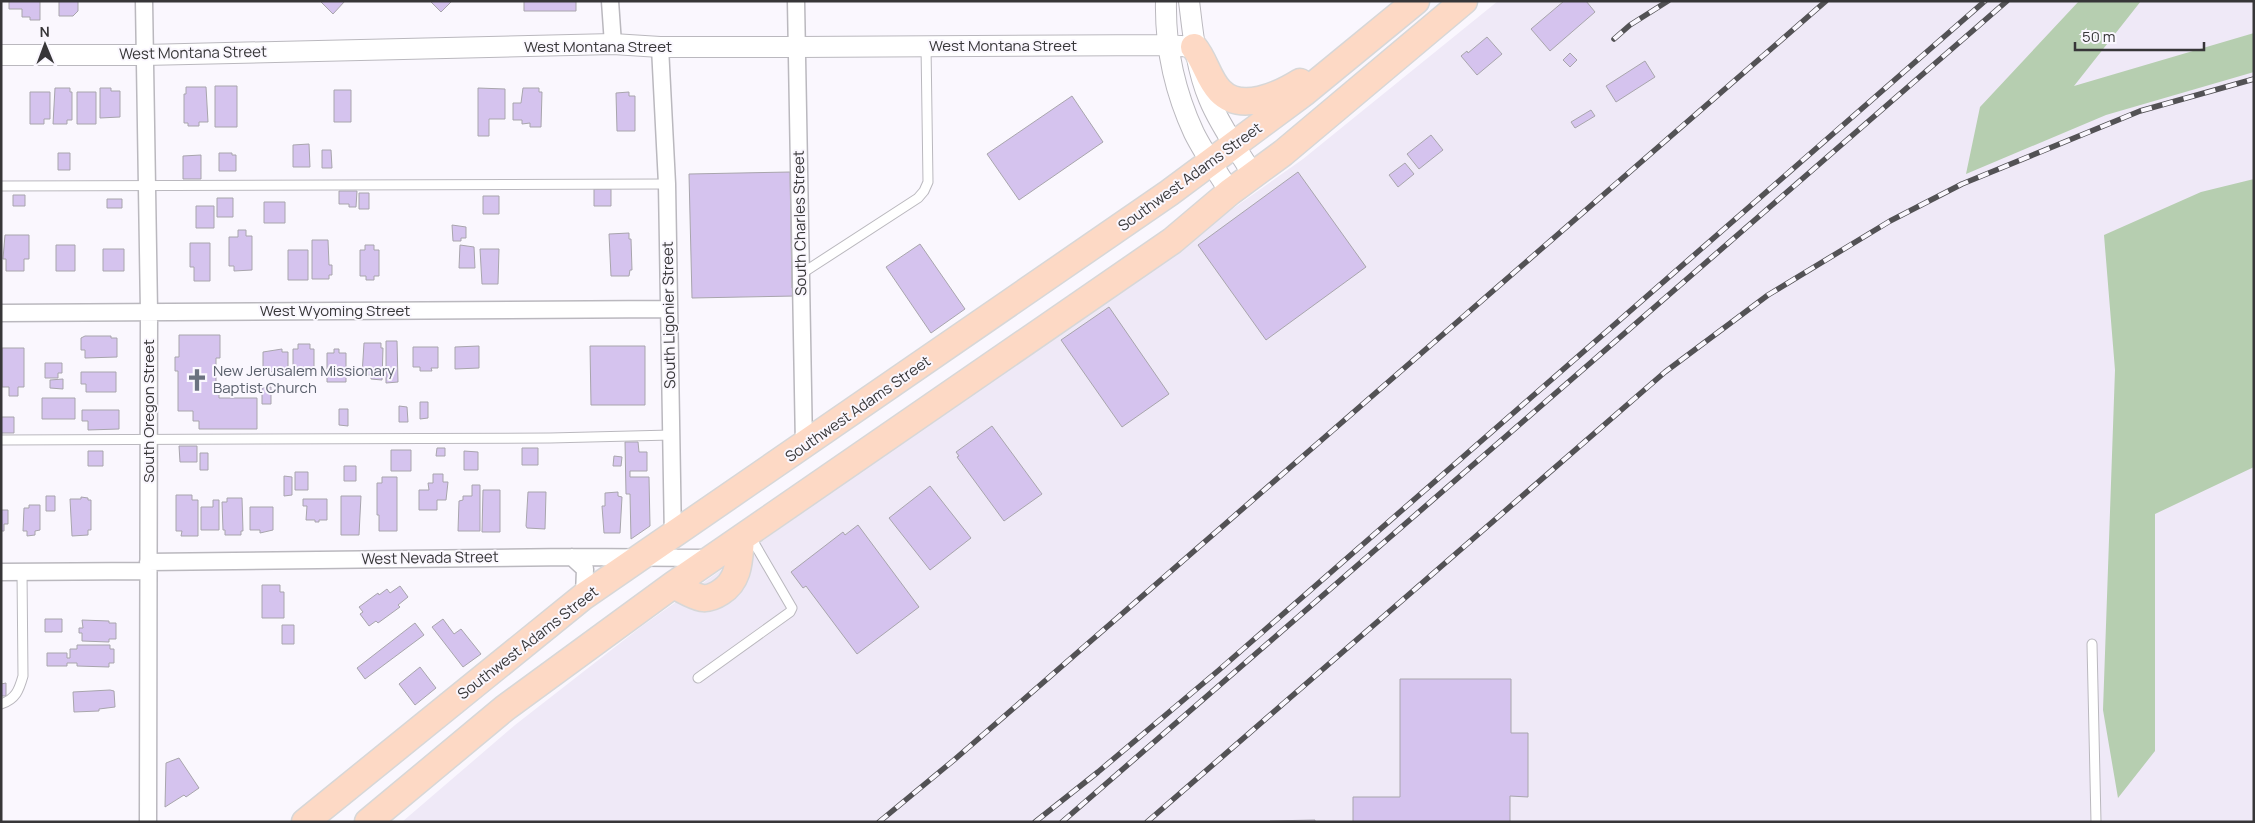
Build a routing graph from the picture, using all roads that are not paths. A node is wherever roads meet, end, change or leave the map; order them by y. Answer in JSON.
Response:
{"nodes":[{"id":1,"x":144,"y":1,"type":"edge"},
{"id":2,"x":610,"y":1,"type":"edge"},
{"id":3,"x":796,"y":1,"type":"edge"},
{"id":4,"x":1166,"y":1,"type":"edge"},
{"id":5,"x":1189,"y":1,"type":"edge"},
{"id":6,"x":1416,"y":1,"type":"edge"},
{"id":7,"x":1464,"y":1,"type":"edge"},
{"id":8,"x":1373,"y":37,"type":"junction"},
{"id":9,"x":613,"y":44,"type":"junction"},
{"id":10,"x":1167,"y":45,"type":"junction"},
{"id":11,"x":926,"y":46,"type":"junction"},
{"id":12,"x":660,"y":47,"type":"junction"},
{"id":13,"x":796,"y":47,"type":"junction"},
{"id":14,"x":1194,"y":47,"type":"junction"},
{"id":15,"x":1,"y":55,"type":"edge"},
{"id":16,"x":144,"y":55,"type":"junction"},
{"id":17,"x":1235,"y":146,"type":"junction"},
{"id":18,"x":1212,"y":162,"type":"junction"},
{"id":19,"x":1253,"y":175,"type":"junction"},
{"id":20,"x":667,"y":184,"type":"junction"},
{"id":21,"x":1,"y":186,"type":"edge"},
{"id":22,"x":148,"y":186,"type":"junction"},
{"id":23,"x":1230,"y":192,"type":"junction"},
{"id":24,"x":801,"y":274,"type":"junction"},
{"id":25,"x":669,"y":309,"type":"junction"},
{"id":26,"x":149,"y":312,"type":"junction"},
{"id":27,"x":1,"y":314,"type":"edge"},
{"id":28,"x":671,"y":435,"type":"junction"},
{"id":29,"x":149,"y":438,"type":"junction"},
{"id":30,"x":1,"y":440,"type":"edge"},
{"id":31,"x":804,"y":446,"type":"junction"},
{"id":32,"x":745,"y":536,"type":"junction"},
{"id":33,"x":673,"y":547,"type":"junction"},
{"id":34,"x":572,"y":557,"type":"junction"},
{"id":35,"x":644,"y":557,"type":"junction"},
{"id":36,"x":711,"y":558,"type":"junction"},
{"id":37,"x":148,"y":567,"type":"junction"},
{"id":38,"x":1,"y":572,"type":"edge"},
{"id":39,"x":22,"y":572,"type":"junction"},
{"id":40,"x":673,"y":584,"type":"junction"},
{"id":41,"x":584,"y":596,"type":"junction"},
{"id":42,"x":2092,"y":644,"type":"dead end"},
{"id":43,"x":698,"y":678,"type":"dead end"},
{"id":44,"x":1,"y":704,"type":"edge"},
{"id":45,"x":148,"y":822,"type":"edge"},
{"id":46,"x":305,"y":822,"type":"edge"},
{"id":47,"x":368,"y":822,"type":"edge"},
{"id":48,"x":2096,"y":822,"type":"edge"}],
"edges":[{"from":1,"to":16,"type":"street","name":"South Oregon Street"},
{"from":2,"to":9,"type":"street"},
{"from":3,"to":13,"type":"street","name":"South Charles Street"},
{"from":4,"to":10,"type":"street"},
{"from":5,"to":14,"type":"street"},
{"from":6,"to":8,"type":"main road","name":"Southwest Adams Street"},
{"from":7,"to":19,"type":"main road"},
{"from":8,"to":14,"type":"main road"},
{"from":8,"to":17,"type":"main road","name":"Southwest Adams Street"},
{"from":9,"to":12,"type":"street","name":"West Montana Street"},
{"from":9,"to":16,"type":"street","name":"West Montana Street"},
{"from":10,"to":11,"type":"street","name":"West Montana Street"},
{"from":10,"to":14,"type":"street","name":"West Montana Street"},
{"from":10,"to":18,"type":"street"},
{"from":11,"to":13,"type":"street","name":"West Montana Street"},
{"from":11,"to":24,"type":"lane"},
{"from":12,"to":13,"type":"street","name":"West Montana Street"},
{"from":12,"to":20,"type":"street","name":"South Ligonier Street"},
{"from":13,"to":24,"type":"street","name":"South Charles Street"},
{"from":14,"to":17,"type":"street"},
{"from":15,"to":16,"type":"street","name":"West Montana Street"},
{"from":16,"to":22,"type":"street","name":"South Oregon Street"},
{"from":17,"to":18,"type":"main road","name":"Southwest Adams Street"},
{"from":17,"to":19,"type":"street"},
{"from":18,"to":23,"type":"street"},
{"from":18,"to":31,"type":"main road","name":"Southwest Adams Street"},
{"from":19,"to":23,"type":"main road"},
{"from":20,"to":22,"type":"lane"},
{"from":20,"to":25,"type":"street","name":"South Ligonier Street"},
{"from":21,"to":22,"type":"lane"},
{"from":22,"to":26,"type":"street","name":"South Oregon Street"},
{"from":23,"to":32,"type":"main road"},
{"from":24,"to":31,"type":"street","name":"South Charles Street"},
{"from":25,"to":26,"type":"street","name":"West Wyoming Street"},
{"from":25,"to":28,"type":"street","name":"South Ligonier Street"},
{"from":26,"to":27,"type":"street","name":"West Wyoming Street"},
{"from":26,"to":29,"type":"street","name":"South Oregon Street"},
{"from":28,"to":29,"type":"lane"},
{"from":28,"to":33,"type":"street","name":"South Ligonier Street"},
{"from":29,"to":30,"type":"lane"},
{"from":29,"to":37,"type":"street","name":"South Oregon Street"},
{"from":31,"to":33,"type":"main road","name":"Southwest Adams Street"},
{"from":32,"to":36,"type":"main road"},
{"from":32,"to":40,"type":"main road"},
{"from":32,"to":43,"type":"lane"},
{"from":33,"to":35,"type":"main road","name":"Southwest Adams Street"},
{"from":33,"to":36,"type":"street"},
{"from":33,"to":40,"type":"street","name":"South Ligonier Street"},
{"from":34,"to":35,"type":"street","name":"West Nevada Street"},
{"from":34,"to":37,"type":"street","name":"West Nevada Street"},
{"from":34,"to":41,"type":"street"},
{"from":35,"to":41,"type":"main road","name":"Southwest Adams Street"},
{"from":36,"to":40,"type":"main road"},
{"from":37,"to":39,"type":"street","name":"West Nevada Street"},
{"from":37,"to":45,"type":"street","name":"South Oregon Street"},
{"from":38,"to":39,"type":"street","name":"West Nevada Street"},
{"from":39,"to":44,"type":"lane"},
{"from":40,"to":47,"type":"main road"},
{"from":41,"to":46,"type":"main road","name":"Southwest Adams Street"},
{"from":42,"to":48,"type":"lane"}]}
